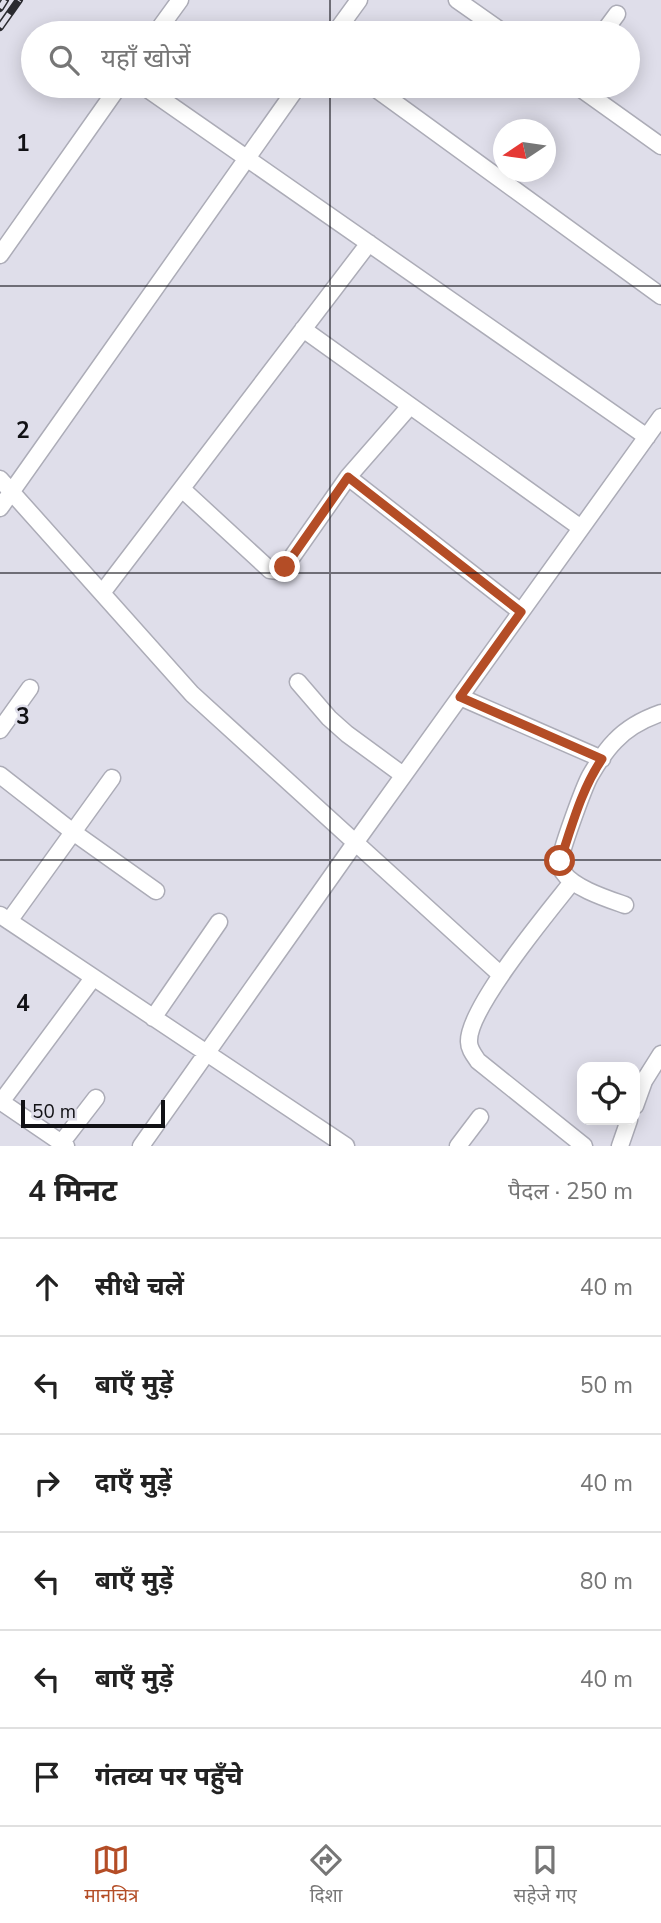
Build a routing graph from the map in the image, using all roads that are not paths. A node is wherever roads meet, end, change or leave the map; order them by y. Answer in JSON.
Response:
{"nodes":[{"id":1,"x":180,"y":0,"type":"edge"},
{"id":2,"x":359,"y":0,"type":"edge"},
{"id":3,"x":457,"y":0,"type":"edge"},
{"id":4,"x":479,"y":6,"type":"edge"},
{"id":5,"x":617,"y":14,"type":"dead end"},
{"id":6,"x":165,"y":21,"type":"edge"},
{"id":7,"x":344,"y":21,"type":"edge"},
{"id":8,"x":492,"y":21,"type":"edge"},
{"id":9,"x":612,"y":21,"type":"edge"},
{"id":10,"x":111,"y":98,"type":"edge"},
{"id":11,"x":160,"y":98,"type":"edge"},
{"id":12,"x":290,"y":98,"type":"edge"},
{"id":13,"x":389,"y":98,"type":"edge"},
{"id":14,"x":594,"y":98,"type":"edge"},
{"id":15,"x":661,"y":146,"type":"edge"},
{"id":16,"x":247,"y":159,"type":"junction"},
{"id":17,"x":369,"y":243,"type":"junction"},
{"id":18,"x":0,"y":255,"type":"edge"},
{"id":19,"x":661,"y":296,"type":"edge"},
{"id":20,"x":303,"y":330,"type":"junction"},
{"id":21,"x":410,"y":406,"type":"junction"},
{"id":22,"x":661,"y":417,"type":"edge"},
{"id":23,"x":647,"y":437,"type":"junction"},
{"id":24,"x":348,"y":477,"type":"junction"},
{"id":25,"x":0,"y":479,"type":"edge"},
{"id":26,"x":182,"y":489,"type":"junction"},
{"id":27,"x":12,"y":492,"type":"junction"},
{"id":28,"x":0,"y":508,"type":"edge"},
{"id":29,"x":581,"y":528,"type":"junction"},
{"id":30,"x":103,"y":593,"type":"junction"},
{"id":31,"x":521,"y":612,"type":"junction"},
{"id":32,"x":298,"y":682,"type":"dead end"},
{"id":33,"x":30,"y":688,"type":"dead end"},
{"id":34,"x":460,"y":697,"type":"junction"},
{"id":35,"x":661,"y":713,"type":"edge"},
{"id":36,"x":0,"y":730,"type":"edge"},
{"id":37,"x":602,"y":759,"type":"junction"},
{"id":38,"x":0,"y":775,"type":"edge"},
{"id":39,"x":404,"y":775,"type":"junction"},
{"id":40,"x":112,"y":778,"type":"dead end"},
{"id":41,"x":73,"y":832,"type":"junction"},
{"id":42,"x":355,"y":844,"type":"junction"},
{"id":43,"x":572,"y":882,"type":"junction"},
{"id":44,"x":156,"y":891,"type":"dead end"},
{"id":45,"x":625,"y":905,"type":"dead end"},
{"id":46,"x":4,"y":918,"type":"edge"},
{"id":47,"x":219,"y":922,"type":"dead end"},
{"id":48,"x":501,"y":975,"type":"junction"},
{"id":49,"x":93,"y":978,"type":"junction"},
{"id":50,"x":153,"y":1018,"type":"junction"},
{"id":51,"x":206,"y":1054,"type":"junction"},
{"id":52,"x":661,"y":1054,"type":"edge"},
{"id":53,"x":640,"y":1092,"type":"edge"},
{"id":54,"x":96,"y":1098,"type":"dead end"},
{"id":55,"x":1,"y":1101,"type":"edge"},
{"id":56,"x":480,"y":1117,"type":"dead end"},
{"id":57,"x":627,"y":1125,"type":"edge"},
{"id":58,"x":62,"y":1145,"type":"edge"},
{"id":59,"x":141,"y":1146,"type":"edge"},
{"id":60,"x":346,"y":1146,"type":"edge"},
{"id":61,"x":458,"y":1146,"type":"edge"},
{"id":62,"x":584,"y":1146,"type":"edge"},
{"id":63,"x":620,"y":1146,"type":"edge"}],
"edges":[{"from":1,"to":6,"type":"street"},
{"from":2,"to":7,"type":"street"},
{"from":3,"to":4,"type":"street"},
{"from":4,"to":8,"type":"street"},
{"from":5,"to":9,"type":"street"},
{"from":10,"to":18,"type":"street"},
{"from":11,"to":16,"type":"street"},
{"from":12,"to":16,"type":"street"},
{"from":13,"to":19,"type":"street"},
{"from":14,"to":15,"type":"street"},
{"from":16,"to":17,"type":"street"},
{"from":16,"to":27,"type":"street"},
{"from":17,"to":20,"type":"street"},
{"from":17,"to":23,"type":"street"},
{"from":20,"to":21,"type":"street"},
{"from":20,"to":26,"type":"street"},
{"from":21,"to":24,"type":"street"},
{"from":21,"to":29,"type":"street"},
{"from":22,"to":23,"type":"street"},
{"from":23,"to":29,"type":"street"},
{"from":24,"to":26,"type":"street"},
{"from":24,"to":31,"type":"street"},
{"from":25,"to":27,"type":"street"},
{"from":26,"to":30,"type":"street"},
{"from":27,"to":28,"type":"street"},
{"from":27,"to":30,"type":"street"},
{"from":29,"to":31,"type":"street"},
{"from":30,"to":42,"type":"street"},
{"from":31,"to":34,"type":"street"},
{"from":32,"to":39,"type":"street"},
{"from":33,"to":36,"type":"street"},
{"from":34,"to":37,"type":"street"},
{"from":34,"to":39,"type":"street"},
{"from":35,"to":37,"type":"street"},
{"from":37,"to":43,"type":"street"},
{"from":38,"to":41,"type":"street"},
{"from":39,"to":42,"type":"street"},
{"from":40,"to":41,"type":"street"},
{"from":41,"to":44,"type":"street"},
{"from":41,"to":46,"type":"street"},
{"from":42,"to":48,"type":"street"},
{"from":42,"to":51,"type":"street"},
{"from":43,"to":45,"type":"street"},
{"from":43,"to":48,"type":"street"},
{"from":46,"to":49,"type":"street"},
{"from":47,"to":50,"type":"street"},
{"from":48,"to":62,"type":"street"},
{"from":49,"to":50,"type":"street"},
{"from":49,"to":55,"type":"street"},
{"from":50,"to":51,"type":"street"},
{"from":51,"to":59,"type":"street"},
{"from":51,"to":60,"type":"street"},
{"from":52,"to":53,"type":"street"},
{"from":54,"to":58,"type":"street"},
{"from":55,"to":58,"type":"street"},
{"from":56,"to":61,"type":"street"},
{"from":57,"to":63,"type":"street"}]}
